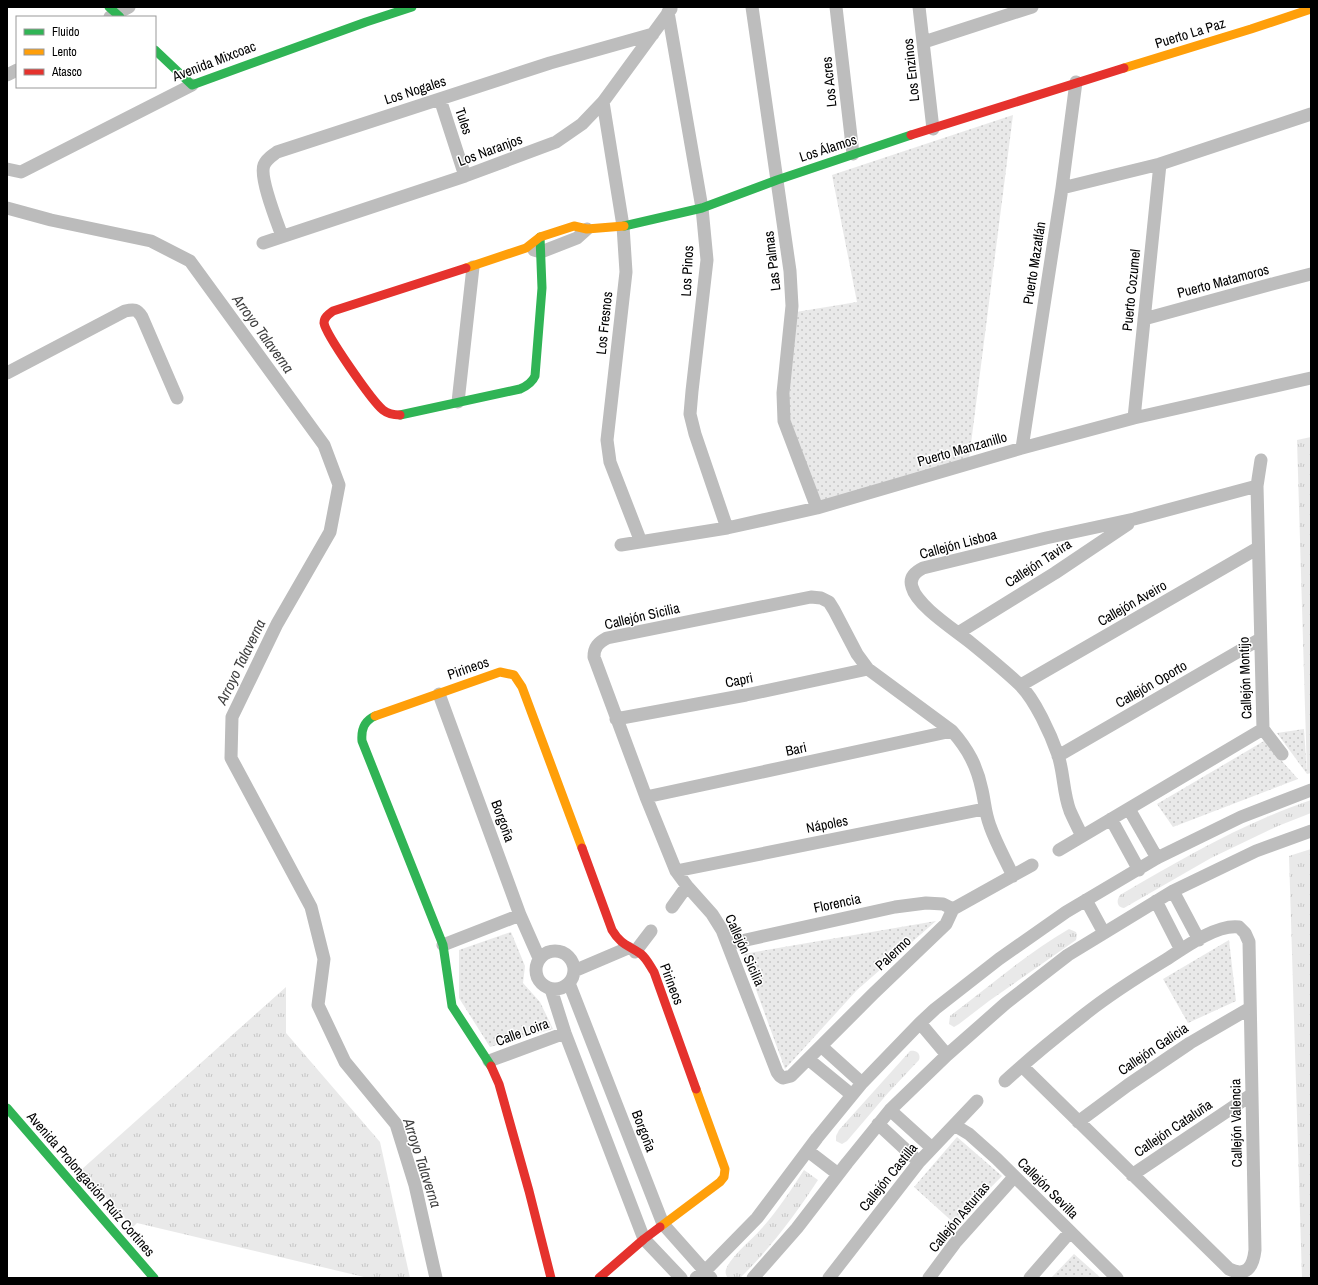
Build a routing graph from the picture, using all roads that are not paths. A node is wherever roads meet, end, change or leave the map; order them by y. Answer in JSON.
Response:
{"nodes":[{"id":1,"x":129,"y":7,"type":"edge"},
{"id":2,"x":412,"y":7,"type":"edge"},
{"id":3,"x":752,"y":7,"type":"edge"},
{"id":4,"x":836,"y":7,"type":"edge"},
{"id":5,"x":919,"y":7,"type":"edge"},
{"id":6,"x":1032,"y":7,"type":"edge"},
{"id":7,"x":1311,"y":8,"type":"edge"},
{"id":8,"x":670,"y":10,"type":"edge"},
{"id":9,"x":114,"y":14,"type":"edge"},
{"id":10,"x":653,"y":34,"type":"junction"},
{"id":11,"x":924,"y":42,"type":"junction"},
{"id":12,"x":156,"y":51,"type":"edge"},
{"id":13,"x":16,"y":70,"type":"edge"},
{"id":14,"x":7,"y":75,"type":"edge"},
{"id":15,"x":1076,"y":82,"type":"junction"},
{"id":16,"x":192,"y":85,"type":"junction"},
{"id":17,"x":440,"y":98,"type":"junction"},
{"id":18,"x":603,"y":102,"type":"junction"},
{"id":19,"x":1311,"y":114,"type":"edge"},
{"id":20,"x":933,"y":129,"type":"junction"},
{"id":21,"x":853,"y":154,"type":"junction"},
{"id":22,"x":1160,"y":164,"type":"junction"},
{"id":23,"x":10,"y":170,"type":"edge"},
{"id":24,"x":465,"y":176,"type":"junction"},
{"id":25,"x":777,"y":180,"type":"junction"},
{"id":26,"x":1062,"y":188,"type":"junction"},
{"id":27,"x":702,"y":208,"type":"junction"},
{"id":28,"x":623,"y":226,"type":"junction"},
{"id":29,"x":587,"y":230,"type":"junction"},
{"id":30,"x":282,"y":236,"type":"junction"},
{"id":31,"x":540,"y":237,"type":"junction"},
{"id":32,"x":264,"y":243,"type":"dead end"},
{"id":33,"x":526,"y":248,"type":"junction"},
{"id":34,"x":541,"y":252,"type":"junction"},
{"id":35,"x":473,"y":267,"type":"junction"},
{"id":36,"x":1311,"y":274,"type":"edge"},
{"id":37,"x":1144,"y":319,"type":"junction"},
{"id":38,"x":7,"y":373,"type":"edge"},
{"id":39,"x":1311,"y":378,"type":"edge"},
{"id":40,"x":176,"y":398,"type":"dead end"},
{"id":41,"x":458,"y":402,"type":"junction"},
{"id":42,"x":1134,"y":418,"type":"junction"},
{"id":43,"x":1022,"y":448,"type":"junction"},
{"id":44,"x":1261,"y":460,"type":"dead end"},
{"id":45,"x":1257,"y":486,"type":"junction"},
{"id":46,"x":817,"y":508,"type":"junction"},
{"id":47,"x":1134,"y":519,"type":"junction"},
{"id":48,"x":727,"y":528,"type":"junction"},
{"id":49,"x":641,"y":542,"type":"junction"},
{"id":50,"x":621,"y":545,"type":"dead end"},
{"id":51,"x":1258,"y":548,"type":"junction"},
{"id":52,"x":958,"y":633,"type":"junction"},
{"id":53,"x":1260,"y":640,"type":"junction"},
{"id":54,"x":868,"y":669,"type":"junction"},
{"id":55,"x":1021,"y":685,"type":"junction"},
{"id":56,"x":438,"y":694,"type":"junction"},
{"id":57,"x":616,"y":719,"type":"junction"},
{"id":58,"x":1263,"y":729,"type":"junction"},
{"id":59,"x":952,"y":731,"type":"junction"},
{"id":60,"x":1282,"y":754,"type":"dead end"},
{"id":61,"x":1058,"y":756,"type":"junction"},
{"id":62,"x":1311,"y":790,"type":"edge"},
{"id":63,"x":646,"y":797,"type":"junction"},
{"id":64,"x":984,"y":809,"type":"junction"},
{"id":65,"x":1129,"y":809,"type":"junction"},
{"id":66,"x":1112,"y":819,"type":"junction"},
{"id":67,"x":1311,"y":831,"type":"edge"},
{"id":68,"x":1082,"y":836,"type":"junction"},
{"id":69,"x":1059,"y":850,"type":"dead end"},
{"id":70,"x":1157,"y":858,"type":"junction"},
{"id":71,"x":1032,"y":865,"type":"dead end"},
{"id":72,"x":1139,"y":870,"type":"junction"},
{"id":73,"x":676,"y":871,"type":"junction"},
{"id":74,"x":1013,"y":876,"type":"junction"},
{"id":75,"x":687,"y":886,"type":"junction"},
{"id":76,"x":1173,"y":891,"type":"junction"},
{"id":77,"x":1086,"y":900,"type":"junction"},
{"id":78,"x":1156,"y":901,"type":"junction"},
{"id":79,"x":672,"y":907,"type":"dead end"},
{"id":80,"x":954,"y":909,"type":"junction"},
{"id":81,"x":520,"y":915,"type":"junction"},
{"id":82,"x":651,"y":931,"type":"dead end"},
{"id":83,"x":1104,"y":933,"type":"junction"},
{"id":84,"x":1199,"y":940,"type":"junction"},
{"id":85,"x":728,"y":944,"type":"junction"},
{"id":86,"x":443,"y":945,"type":"junction"},
{"id":87,"x":631,"y":950,"type":"junction"},
{"id":88,"x":1181,"y":950,"type":"junction"},
{"id":89,"x":539,"y":958,"type":"junction"},
{"id":90,"x":572,"y":977,"type":"junction"},
{"id":91,"x":551,"y":989,"type":"junction"},
{"id":92,"x":1250,"y":1008,"type":"junction"},
{"id":93,"x":920,"y":1023,"type":"junction"},
{"id":94,"x":565,"y":1033,"type":"junction"},
{"id":95,"x":821,"y":1046,"type":"junction"},
{"id":96,"x":947,"y":1055,"type":"junction"},
{"id":97,"x":808,"y":1059,"type":"junction"},
{"id":98,"x":489,"y":1061,"type":"junction"},
{"id":99,"x":1022,"y":1066,"type":"junction"},
{"id":100,"x":783,"y":1078,"type":"joint"},
{"id":101,"x":1004,"y":1081,"type":"dead end"},
{"id":102,"x":862,"y":1083,"type":"junction"},
{"id":103,"x":852,"y":1095,"type":"junction"},
{"id":104,"x":1251,"y":1095,"type":"junction"},
{"id":105,"x":976,"y":1101,"type":"dead end"},
{"id":106,"x":7,"y":1108,"type":"edge"},
{"id":107,"x":890,"y":1110,"type":"junction"},
{"id":108,"x":1078,"y":1122,"type":"junction"},
{"id":109,"x":878,"y":1124,"type":"junction"},
{"id":110,"x":954,"y":1125,"type":"junction"},
{"id":111,"x":932,"y":1148,"type":"junction"},
{"id":112,"x":808,"y":1151,"type":"junction"},
{"id":113,"x":919,"y":1162,"type":"junction"},
{"id":114,"x":838,"y":1174,"type":"junction"},
{"id":115,"x":1132,"y":1175,"type":"junction"},
{"id":116,"x":1014,"y":1177,"type":"junction"},
{"id":117,"x":663,"y":1224,"type":"junction"},
{"id":118,"x":1070,"y":1232,"type":"junction"},
{"id":119,"x":644,"y":1239,"type":"junction"},
{"id":120,"x":704,"y":1276,"type":"edge"},
{"id":121,"x":154,"y":1278,"type":"edge"},
{"id":122,"x":551,"y":1278,"type":"edge"},
{"id":123,"x":599,"y":1278,"type":"edge"},
{"id":124,"x":681,"y":1278,"type":"edge"},
{"id":125,"x":753,"y":1278,"type":"edge"},
{"id":126,"x":829,"y":1278,"type":"edge"},
{"id":127,"x":929,"y":1278,"type":"edge"},
{"id":128,"x":1030,"y":1278,"type":"edge"},
{"id":129,"x":1118,"y":1278,"type":"edge"}],
"edges":[{"from":1,"to":9,"type":"street"},
{"from":2,"to":16,"type":"street","name":"Avenida Mixcoac"},
{"from":3,"to":25,"type":"street","name":"Las Palmas"},
{"from":4,"to":21,"type":"street","name":"Los Acres"},
{"from":5,"to":11,"type":"street","name":"Los Enzinos"},
{"from":6,"to":11,"type":"street"},
{"from":7,"to":15,"type":"street","name":"Puerto La Paz"},
{"from":8,"to":10,"type":"street","name":"Los Naranjos"},
{"from":8,"to":27,"type":"street","name":"Los Pinos"},
{"from":10,"to":17,"type":"street","name":"Los Nogales"},
{"from":10,"to":18,"type":"street","name":"Los Naranjos"},
{"from":11,"to":20,"type":"street","name":"Los Enzinos"},
{"from":12,"to":16,"type":"street"},
{"from":13,"to":14,"type":"street"},
{"from":15,"to":20,"type":"street","name":"Los Álamos"},
{"from":15,"to":26,"type":"street","name":"Puerto Mazatlán"},
{"from":16,"to":23,"type":"street","name":"Avenida Mixcoac"},
{"from":17,"to":24,"type":"street","name":"Tules"},
{"from":17,"to":30,"type":"street","name":"Los Nogales"},
{"from":18,"to":24,"type":"street","name":"Los Naranjos"},
{"from":18,"to":28,"type":"street","name":"Los Fresnos"},
{"from":19,"to":22,"type":"street"},
{"from":20,"to":21,"type":"street","name":"Los Álamos"},
{"from":21,"to":25,"type":"street","name":"Los Álamos"},
{"from":22,"to":26,"type":"street"},
{"from":22,"to":37,"type":"street","name":"Puerto Cozumel"},
{"from":24,"to":30,"type":"street","name":"Los Naranjos"},
{"from":25,"to":27,"type":"street","name":"Los Álamos"},
{"from":25,"to":46,"type":"street","name":"Las Palmas"},
{"from":26,"to":43,"type":"street","name":"Puerto Mazatlán"},
{"from":27,"to":28,"type":"street","name":"Los Álamos"},
{"from":27,"to":48,"type":"street","name":"Los Pinos"},
{"from":28,"to":29,"type":"street","name":"Los Álamos"},
{"from":28,"to":49,"type":"street","name":"Los Fresnos"},
{"from":29,"to":31,"type":"street","name":"Los Álamos"},
{"from":29,"to":34,"type":"street"},
{"from":30,"to":32,"type":"street","name":"Los Naranjos"},
{"from":31,"to":33,"type":"street"},
{"from":31,"to":34,"type":"street"},
{"from":33,"to":34,"type":"street"},
{"from":33,"to":35,"type":"street"},
{"from":34,"to":41,"type":"street"},
{"from":35,"to":41,"type":"street"},
{"from":35,"to":41,"type":"street"},
{"from":36,"to":37,"type":"street","name":"Puerto Matamoros"},
{"from":37,"to":42,"type":"street","name":"Puerto Cozumel"},
{"from":38,"to":40,"type":"street"},
{"from":39,"to":42,"type":"street","name":"Puerto Manzanillo"},
{"from":42,"to":43,"type":"street","name":"Puerto Manzanillo"},
{"from":43,"to":46,"type":"street","name":"Puerto Manzanillo"},
{"from":44,"to":45,"type":"street","name":"Callejón Montijo"},
{"from":45,"to":47,"type":"street","name":"Callejón Lisboa"},
{"from":45,"to":51,"type":"street","name":"Callejón Montijo"},
{"from":46,"to":48,"type":"street","name":"Puerto Manzanillo"},
{"from":47,"to":52,"type":"street","name":"Callejón Tavira"},
{"from":47,"to":52,"type":"street","name":"Callejón Lisboa"},
{"from":48,"to":49,"type":"street","name":"Puerto Manzanillo"},
{"from":49,"to":50,"type":"street","name":"Puerto Manzanillo"},
{"from":51,"to":53,"type":"street","name":"Callejón Montijo"},
{"from":51,"to":55,"type":"street","name":"Callejón Aveiro"},
{"from":52,"to":55,"type":"street","name":"Callejón Lisboa"},
{"from":53,"to":58,"type":"street","name":"Callejón Montijo"},
{"from":53,"to":61,"type":"street","name":"Callejón Oporto"},
{"from":54,"to":57,"type":"street","name":"Capri"},
{"from":54,"to":57,"type":"street","name":"Callejón Sicilia"},
{"from":54,"to":59,"type":"street","name":"Callejón Sicilia"},
{"from":55,"to":61,"type":"street","name":"Callejón Lisboa"},
{"from":56,"to":81,"type":"street","name":"Borgoña"},
{"from":56,"to":86,"type":"street","name":"Pirineos"},
{"from":56,"to":87,"type":"street","name":"Pirineos"},
{"from":57,"to":63,"type":"street","name":"Callejón Sicilia"},
{"from":58,"to":60,"type":"street"},
{"from":58,"to":65,"type":"street","name":"Callejón Montijo"},
{"from":59,"to":63,"type":"street","name":"Bari"},
{"from":59,"to":64,"type":"street","name":"Callejón Sicilia"},
{"from":61,"to":68,"type":"street","name":"Callejón Lisboa"},
{"from":62,"to":70,"type":"street"},
{"from":63,"to":73,"type":"street","name":"Callejón Sicilia"},
{"from":64,"to":73,"type":"street","name":"Nápoles"},
{"from":64,"to":74,"type":"street","name":"Callejón Sicilia"},
{"from":65,"to":66,"type":"street","name":"Callejón Montijo"},
{"from":65,"to":70,"type":"street"},
{"from":66,"to":68,"type":"street","name":"Callejón Montijo"},
{"from":66,"to":72,"type":"street"},
{"from":67,"to":76,"type":"street"},
{"from":68,"to":69,"type":"street","name":"Callejón Montijo"},
{"from":70,"to":72,"type":"street"},
{"from":71,"to":74,"type":"street"},
{"from":72,"to":77,"type":"street"},
{"from":73,"to":75,"type":"street","name":"Callejón Sicilia"},
{"from":74,"to":80,"type":"street"},
{"from":75,"to":79,"type":"street"},
{"from":75,"to":85,"type":"street","name":"Callejón Sicilia"},
{"from":76,"to":78,"type":"street"},
{"from":76,"to":84,"type":"street"},
{"from":77,"to":83,"type":"street"},
{"from":77,"to":93,"type":"street"},
{"from":78,"to":83,"type":"street"},
{"from":78,"to":88,"type":"street"},
{"from":80,"to":85,"type":"street","name":"Florencia"},
{"from":80,"to":95,"type":"street","name":"Palermo"},
{"from":81,"to":86,"type":"street"},
{"from":81,"to":89,"type":"street","name":"Borgoña"},
{"from":82,"to":87,"type":"street"},
{"from":83,"to":96,"type":"street"},
{"from":84,"to":88,"type":"street","name":"Callejón Valencia"},
{"from":84,"to":92,"type":"street","name":"Callejón Valencia"},
{"from":85,"to":100,"type":"street","name":"Callejón Sicilia"},
{"from":86,"to":98,"type":"street","name":"Pirineos"},
{"from":87,"to":90,"type":"street"},
{"from":87,"to":117,"type":"street","name":"Pirineos"},
{"from":88,"to":99,"type":"street","name":"Callejón Valencia"},
{"from":89,"to":90,"type":"street"},
{"from":89,"to":91,"type":"street"},
{"from":90,"to":91,"type":"street"},
{"from":90,"to":117,"type":"street","name":"Borgoña"},
{"from":91,"to":94,"type":"street"},
{"from":92,"to":104,"type":"street","name":"Callejón Valencia"},
{"from":92,"to":108,"type":"street","name":"Callejón Galicia"},
{"from":93,"to":96,"type":"street"},
{"from":93,"to":102,"type":"street"},
{"from":94,"to":98,"type":"street","name":"Calle Loira"},
{"from":94,"to":119,"type":"street"},
{"from":95,"to":97,"type":"street","name":"Palermo"},
{"from":95,"to":102,"type":"street"},
{"from":96,"to":107,"type":"street"},
{"from":97,"to":100,"type":"street","name":"Palermo"},
{"from":97,"to":103,"type":"street"},
{"from":98,"to":122,"type":"street","name":"Pirineos"},
{"from":99,"to":101,"type":"street","name":"Callejón Valencia"},
{"from":99,"to":108,"type":"street","name":"Callejón Valencia"},
{"from":102,"to":103,"type":"street"},
{"from":103,"to":112,"type":"street"},
{"from":104,"to":115,"type":"street","name":"Callejón Cataluña"},
{"from":104,"to":115,"type":"street","name":"Callejón Valencia"},
{"from":105,"to":110,"type":"street","name":"Callejón Castilla"},
{"from":106,"to":121,"type":"street","name":"Avenida Prolongación Ruíz Cortines"},
{"from":107,"to":109,"type":"street"},
{"from":107,"to":111,"type":"street"},
{"from":108,"to":115,"type":"street","name":"Callejón Valencia"},
{"from":109,"to":113,"type":"street"},
{"from":109,"to":114,"type":"street"},
{"from":110,"to":111,"type":"street","name":"Callejón Castilla"},
{"from":110,"to":116,"type":"street","name":"Callejón Sevilla"},
{"from":111,"to":113,"type":"street","name":"Callejón Castilla"},
{"from":112,"to":114,"type":"street"},
{"from":112,"to":120,"type":"street"},
{"from":113,"to":126,"type":"street","name":"Callejón Castilla"},
{"from":114,"to":125,"type":"street"},
{"from":116,"to":118,"type":"street","name":"Callejón Sevilla"},
{"from":116,"to":127,"type":"street","name":"Callejón Asturias"},
{"from":117,"to":119,"type":"street","name":"Pirineos"},
{"from":117,"to":120,"type":"street","name":"Borgoña"},
{"from":118,"to":128,"type":"street"},
{"from":118,"to":129,"type":"street","name":"Callejón Sevilla"},
{"from":119,"to":123,"type":"street","name":"Pirineos"},
{"from":119,"to":124,"type":"street"}]}
